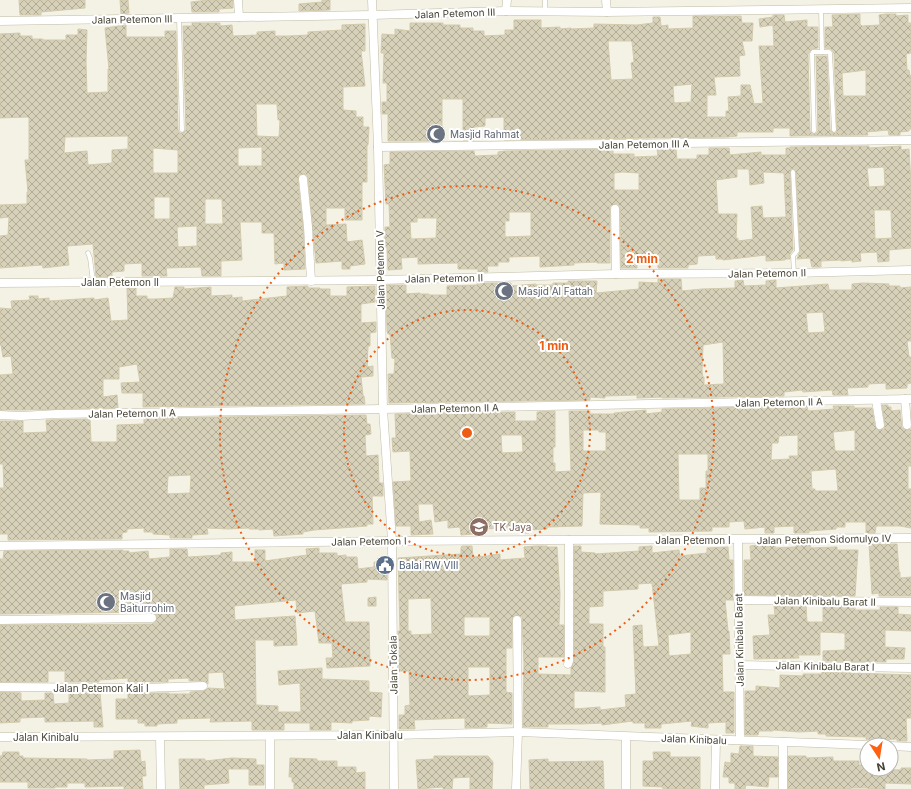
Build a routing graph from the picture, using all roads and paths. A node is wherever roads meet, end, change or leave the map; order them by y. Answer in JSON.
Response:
{"nodes":[{"id":1,"x":238,"y":0,"type":"edge"},
{"id":2,"x":372,"y":0,"type":"edge"},
{"id":3,"x":507,"y":0,"type":"edge"},
{"id":4,"x":545,"y":0,"type":"edge"},
{"id":5,"x":606,"y":0,"type":"edge"},
{"id":6,"x":911,"y":8,"type":"edge"},
{"id":7,"x":821,"y":9,"type":"junction"},
{"id":8,"x":506,"y":11,"type":"junction"},
{"id":9,"x":544,"y":12,"type":"junction"},
{"id":10,"x":606,"y":12,"type":"junction"},
{"id":11,"x":372,"y":15,"type":"junction"},
{"id":12,"x":239,"y":17,"type":"junction"},
{"id":13,"x":179,"y":18,"type":"junction"},
{"id":14,"x":0,"y":21,"type":"edge"},
{"id":15,"x":822,"y":52,"type":"junction"},
{"id":16,"x":182,"y":130,"type":"dead end"},
{"id":17,"x":834,"y":130,"type":"dead end"},
{"id":18,"x":814,"y":131,"type":"dead end"},
{"id":19,"x":911,"y":140,"type":"edge"},
{"id":20,"x":378,"y":147,"type":"junction"},
{"id":21,"x":793,"y":172,"type":"dead end"},
{"id":22,"x":303,"y":179,"type":"dead end"},
{"id":23,"x":615,"y":209,"type":"dead end"},
{"id":24,"x":88,"y":253,"type":"dead end"},
{"id":25,"x":911,"y":270,"type":"edge"},
{"id":26,"x":794,"y":272,"type":"junction"},
{"id":27,"x":616,"y":274,"type":"junction"},
{"id":28,"x":311,"y":280,"type":"junction"},
{"id":29,"x":380,"y":280,"type":"junction"},
{"id":30,"x":93,"y":282,"type":"junction"},
{"id":31,"x":0,"y":283,"type":"edge"},
{"id":32,"x":908,"y":399,"type":"edge"},
{"id":33,"x":876,"y":400,"type":"junction"},
{"id":34,"x":382,"y":409,"type":"junction"},
{"id":35,"x":0,"y":415,"type":"edge"},
{"id":36,"x":880,"y":424,"type":"dead end"},
{"id":37,"x":907,"y":425,"type":"dead end"},
{"id":38,"x":911,"y":538,"type":"edge"},
{"id":39,"x":392,"y":540,"type":"junction"},
{"id":40,"x":569,"y":540,"type":"junction"},
{"id":41,"x":738,"y":540,"type":"junction"},
{"id":42,"x":0,"y":546,"type":"edge"},
{"id":43,"x":738,"y":600,"type":"junction"},
{"id":44,"x":911,"y":602,"type":"edge"},
{"id":45,"x":152,"y":618,"type":"dead end"},
{"id":46,"x":0,"y":620,"type":"edge"},
{"id":47,"x":517,"y":620,"type":"dead end"},
{"id":48,"x":568,"y":664,"type":"dead end"},
{"id":49,"x":740,"y":665,"type":"junction"},
{"id":50,"x":911,"y":668,"type":"edge"},
{"id":51,"x":203,"y":686,"type":"dead end"},
{"id":52,"x":0,"y":687,"type":"edge"},
{"id":53,"x":518,"y":732,"type":"junction"},
{"id":54,"x":394,"y":735,"type":"junction"},
{"id":55,"x":270,"y":736,"type":"junction"},
{"id":56,"x":626,"y":736,"type":"junction"},
{"id":57,"x":0,"y":737,"type":"edge"},
{"id":58,"x":160,"y":737,"type":"junction"},
{"id":59,"x":716,"y":740,"type":"junction"},
{"id":60,"x":740,"y":740,"type":"junction"},
{"id":61,"x":783,"y":742,"type":"junction"},
{"id":62,"x":859,"y":745,"type":"edge"},
{"id":63,"x":899,"y":746,"type":"edge"},
{"id":64,"x":911,"y":747,"type":"edge"},
{"id":65,"x":161,"y":789,"type":"edge"},
{"id":66,"x":270,"y":789,"type":"edge"},
{"id":67,"x":394,"y":789,"type":"edge"},
{"id":68,"x":516,"y":789,"type":"edge"},
{"id":69,"x":626,"y":789,"type":"edge"},
{"id":70,"x":715,"y":789,"type":"edge"},
{"id":71,"x":783,"y":789,"type":"edge"}],
"edges":[{"from":1,"to":12,"type":"street"},
{"from":2,"to":11,"type":"street","name":"Jalan Petemon V"},
{"from":3,"to":8,"type":"street"},
{"from":4,"to":9,"type":"lane"},
{"from":5,"to":10,"type":"street"},
{"from":6,"to":7,"type":"street","name":"Jalan Petemon III"},
{"from":7,"to":10,"type":"street","name":"Jalan Petemon III"},
{"from":7,"to":15,"type":"lane"},
{"from":8,"to":9,"type":"street","name":"Jalan Petemon III"},
{"from":8,"to":11,"type":"street","name":"Jalan Petemon III"},
{"from":9,"to":10,"type":"street","name":"Jalan Petemon III"},
{"from":11,"to":12,"type":"street","name":"Jalan Petemon III"},
{"from":11,"to":20,"type":"street","name":"Jalan Petemon V"},
{"from":12,"to":13,"type":"street","name":"Jalan Petemon III"},
{"from":13,"to":14,"type":"street","name":"Jalan Petemon III"},
{"from":13,"to":16,"type":"lane"},
{"from":15,"to":17,"type":"lane"},
{"from":15,"to":18,"type":"lane"},
{"from":19,"to":20,"type":"street","name":"Jalan Petemon III A"},
{"from":20,"to":29,"type":"street","name":"Jalan Petemon V"},
{"from":21,"to":26,"type":"lane"},
{"from":22,"to":28,"type":"street"},
{"from":23,"to":27,"type":"street"},
{"from":24,"to":30,"type":"lane"},
{"from":25,"to":26,"type":"street","name":"Jalan Petemon II"},
{"from":26,"to":27,"type":"street","name":"Jalan Petemon II"},
{"from":27,"to":29,"type":"street","name":"Jalan Petemon II"},
{"from":28,"to":29,"type":"street","name":"Jalan Petemon II"},
{"from":28,"to":30,"type":"street","name":"Jalan Petemon II"},
{"from":29,"to":34,"type":"street","name":"Jalan Petemon V"},
{"from":30,"to":31,"type":"street","name":"Jalan Petemon II"},
{"from":32,"to":33,"type":"street","name":"Jalan Petemon II A"},
{"from":32,"to":37,"type":"street"},
{"from":33,"to":34,"type":"street","name":"Jalan Petemon II A"},
{"from":33,"to":36,"type":"street"},
{"from":34,"to":35,"type":"street","name":"Jalan Petemon II A"},
{"from":34,"to":39,"type":"street","name":"Jalan Petemon V"},
{"from":38,"to":41,"type":"street","name":"Jalan Petemon Sidomulyo IV"},
{"from":39,"to":40,"type":"street","name":"Jalan Petemon I"},
{"from":39,"to":42,"type":"street","name":"Jalan Petemon I"},
{"from":39,"to":54,"type":"street","name":"Jalan Tokala"},
{"from":40,"to":41,"type":"street","name":"Jalan Petemon I"},
{"from":40,"to":48,"type":"street"},
{"from":41,"to":43,"type":"street","name":"Jalan Kinibalu Barat"},
{"from":43,"to":44,"type":"street","name":"Jalan Kinibalu Barat II"},
{"from":43,"to":49,"type":"street","name":"Jalan Kinibalu Barat"},
{"from":45,"to":46,"type":"street"},
{"from":47,"to":53,"type":"street"},
{"from":49,"to":50,"type":"street","name":"Jalan Kinibalu Barat I"},
{"from":49,"to":60,"type":"street","name":"Jalan Kinibalu Barat"},
{"from":51,"to":52,"type":"street","name":"Jalan Petemon Kali I"},
{"from":53,"to":54,"type":"street","name":"Jalan Kinibalu"},
{"from":53,"to":56,"type":"street","name":"Jalan Kinibalu"},
{"from":53,"to":68,"type":"street"},
{"from":54,"to":55,"type":"street","name":"Jalan Kinibalu"},
{"from":54,"to":67,"type":"street","name":"Jalan Tokala"},
{"from":55,"to":58,"type":"street","name":"Jalan Kinibalu"},
{"from":55,"to":66,"type":"street"},
{"from":56,"to":59,"type":"street","name":"Jalan Kinibalu"},
{"from":56,"to":69,"type":"street"},
{"from":57,"to":58,"type":"street","name":"Jalan Kinibalu"},
{"from":58,"to":65,"type":"street"},
{"from":59,"to":60,"type":"street","name":"Jalan Kinibalu"},
{"from":59,"to":70,"type":"street"},
{"from":60,"to":61,"type":"street","name":"Jalan Kinibalu"},
{"from":61,"to":62,"type":"street","name":"Jalan Kinibalu"},
{"from":61,"to":71,"type":"street"},
{"from":63,"to":64,"type":"street"}]}
